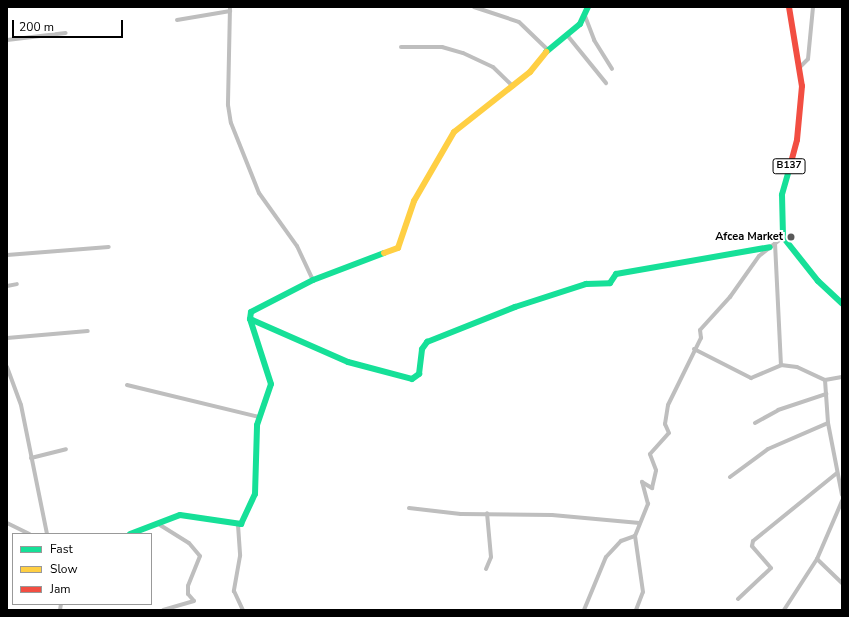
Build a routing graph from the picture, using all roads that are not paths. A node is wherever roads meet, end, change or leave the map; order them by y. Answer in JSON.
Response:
{"nodes":[{"id":1,"x":474,"y":7,"type":"edge"},
{"id":2,"x":588,"y":7,"type":"edge"},
{"id":3,"x":789,"y":7,"type":"edge"},
{"id":4,"x":813,"y":7,"type":"edge"},
{"id":5,"x":230,"y":9,"type":"edge"},
{"id":6,"x":584,"y":16,"type":"junction"},
{"id":7,"x":177,"y":20,"type":"dead end"},
{"id":8,"x":66,"y":33,"type":"dead end"},
{"id":9,"x":567,"y":35,"type":"junction"},
{"id":10,"x":7,"y":40,"type":"edge"},
{"id":11,"x":401,"y":47,"type":"dead end"},
{"id":12,"x":548,"y":50,"type":"junction"},
{"id":13,"x":800,"y":67,"type":"junction"},
{"id":14,"x":612,"y":69,"type":"dead end"},
{"id":15,"x":606,"y":83,"type":"dead end"},
{"id":16,"x":514,"y":86,"type":"junction"},
{"id":17,"x":783,"y":237,"type":"junction"},
{"id":18,"x":772,"y":245,"type":"junction"},
{"id":19,"x":109,"y":247,"type":"dead end"},
{"id":20,"x":7,"y":255,"type":"edge"},
{"id":21,"x":313,"y":280,"type":"junction"},
{"id":22,"x":18,"y":284,"type":"dead end"},
{"id":23,"x":7,"y":286,"type":"edge"},
{"id":24,"x":842,"y":303,"type":"edge"},
{"id":25,"x":250,"y":319,"type":"junction"},
{"id":26,"x":88,"y":331,"type":"dead end"},
{"id":27,"x":7,"y":338,"type":"edge"},
{"id":28,"x":694,"y":349,"type":"junction"},
{"id":29,"x":781,"y":365,"type":"junction"},
{"id":30,"x":7,"y":367,"type":"edge"},
{"id":31,"x":842,"y":377,"type":"edge"},
{"id":32,"x":826,"y":380,"type":"junction"},
{"id":33,"x":127,"y":385,"type":"dead end"},
{"id":34,"x":826,"y":394,"type":"junction"},
{"id":35,"x":259,"y":417,"type":"junction"},
{"id":36,"x":755,"y":423,"type":"dead end"},
{"id":37,"x":828,"y":424,"type":"junction"},
{"id":38,"x":66,"y":449,"type":"dead end"},
{"id":39,"x":32,"y":458,"type":"junction"},
{"id":40,"x":837,"y":474,"type":"junction"},
{"id":41,"x":730,"y":477,"type":"dead end"},
{"id":42,"x":842,"y":495,"type":"edge"},
{"id":43,"x":842,"y":501,"type":"edge"},
{"id":44,"x":409,"y":508,"type":"dead end"},
{"id":45,"x":487,"y":514,"type":"junction"},
{"id":46,"x":7,"y":523,"type":"edge"},
{"id":47,"x":640,"y":523,"type":"junction"},
{"id":48,"x":160,"y":525,"type":"junction"},
{"id":49,"x":238,"y":525,"type":"junction"},
{"id":50,"x":28,"y":533,"type":"edge"},
{"id":51,"x":47,"y":533,"type":"edge"},
{"id":52,"x":133,"y":533,"type":"edge"},
{"id":53,"x":635,"y":536,"type":"junction"},
{"id":54,"x":817,"y":559,"type":"junction"},
{"id":55,"x":486,"y":569,"type":"dead end"},
{"id":56,"x":842,"y":583,"type":"edge"},
{"id":57,"x":738,"y":599,"type":"dead end"},
{"id":58,"x":162,"y":610,"type":"edge"},
{"id":59,"x":243,"y":610,"type":"edge"},
{"id":60,"x":584,"y":610,"type":"edge"},
{"id":61,"x":636,"y":610,"type":"edge"},
{"id":62,"x":784,"y":610,"type":"edge"}],
"edges":[{"from":1,"to":12,"type":"street"},
{"from":2,"to":6,"type":"street"},
{"from":3,"to":13,"type":"street","number":"B137"},
{"from":4,"to":13,"type":"street"},
{"from":5,"to":7,"type":"street"},
{"from":5,"to":21,"type":"street"},
{"from":6,"to":9,"type":"street"},
{"from":6,"to":14,"type":"street"},
{"from":8,"to":10,"type":"street"},
{"from":9,"to":12,"type":"street"},
{"from":9,"to":15,"type":"street"},
{"from":11,"to":16,"type":"street"},
{"from":12,"to":16,"type":"street"},
{"from":13,"to":17,"type":"street","number":"B137"},
{"from":16,"to":21,"type":"street"},
{"from":17,"to":18,"type":"street"},
{"from":17,"to":24,"type":"street"},
{"from":18,"to":25,"type":"street"},
{"from":18,"to":28,"type":"street"},
{"from":18,"to":29,"type":"street"},
{"from":19,"to":20,"type":"street"},
{"from":21,"to":25,"type":"street"},
{"from":22,"to":23,"type":"street"},
{"from":25,"to":35,"type":"street"},
{"from":26,"to":27,"type":"street"},
{"from":28,"to":29,"type":"street"},
{"from":28,"to":47,"type":"street"},
{"from":29,"to":32,"type":"street"},
{"from":30,"to":39,"type":"street"},
{"from":31,"to":32,"type":"street"},
{"from":32,"to":34,"type":"street"},
{"from":33,"to":35,"type":"street"},
{"from":34,"to":36,"type":"street"},
{"from":34,"to":37,"type":"street"},
{"from":35,"to":49,"type":"street"},
{"from":37,"to":40,"type":"street"},
{"from":37,"to":41,"type":"street"},
{"from":38,"to":39,"type":"street"},
{"from":39,"to":51,"type":"street"},
{"from":40,"to":42,"type":"street"},
{"from":40,"to":57,"type":"street"},
{"from":43,"to":54,"type":"street"},
{"from":44,"to":45,"type":"street"},
{"from":45,"to":47,"type":"street"},
{"from":45,"to":55,"type":"street"},
{"from":46,"to":50,"type":"street"},
{"from":47,"to":53,"type":"street"},
{"from":48,"to":49,"type":"street"},
{"from":48,"to":52,"type":"street"},
{"from":48,"to":58,"type":"street"},
{"from":49,"to":59,"type":"street"},
{"from":53,"to":60,"type":"street"},
{"from":53,"to":61,"type":"street"},
{"from":54,"to":56,"type":"street"},
{"from":54,"to":62,"type":"street"}]}
